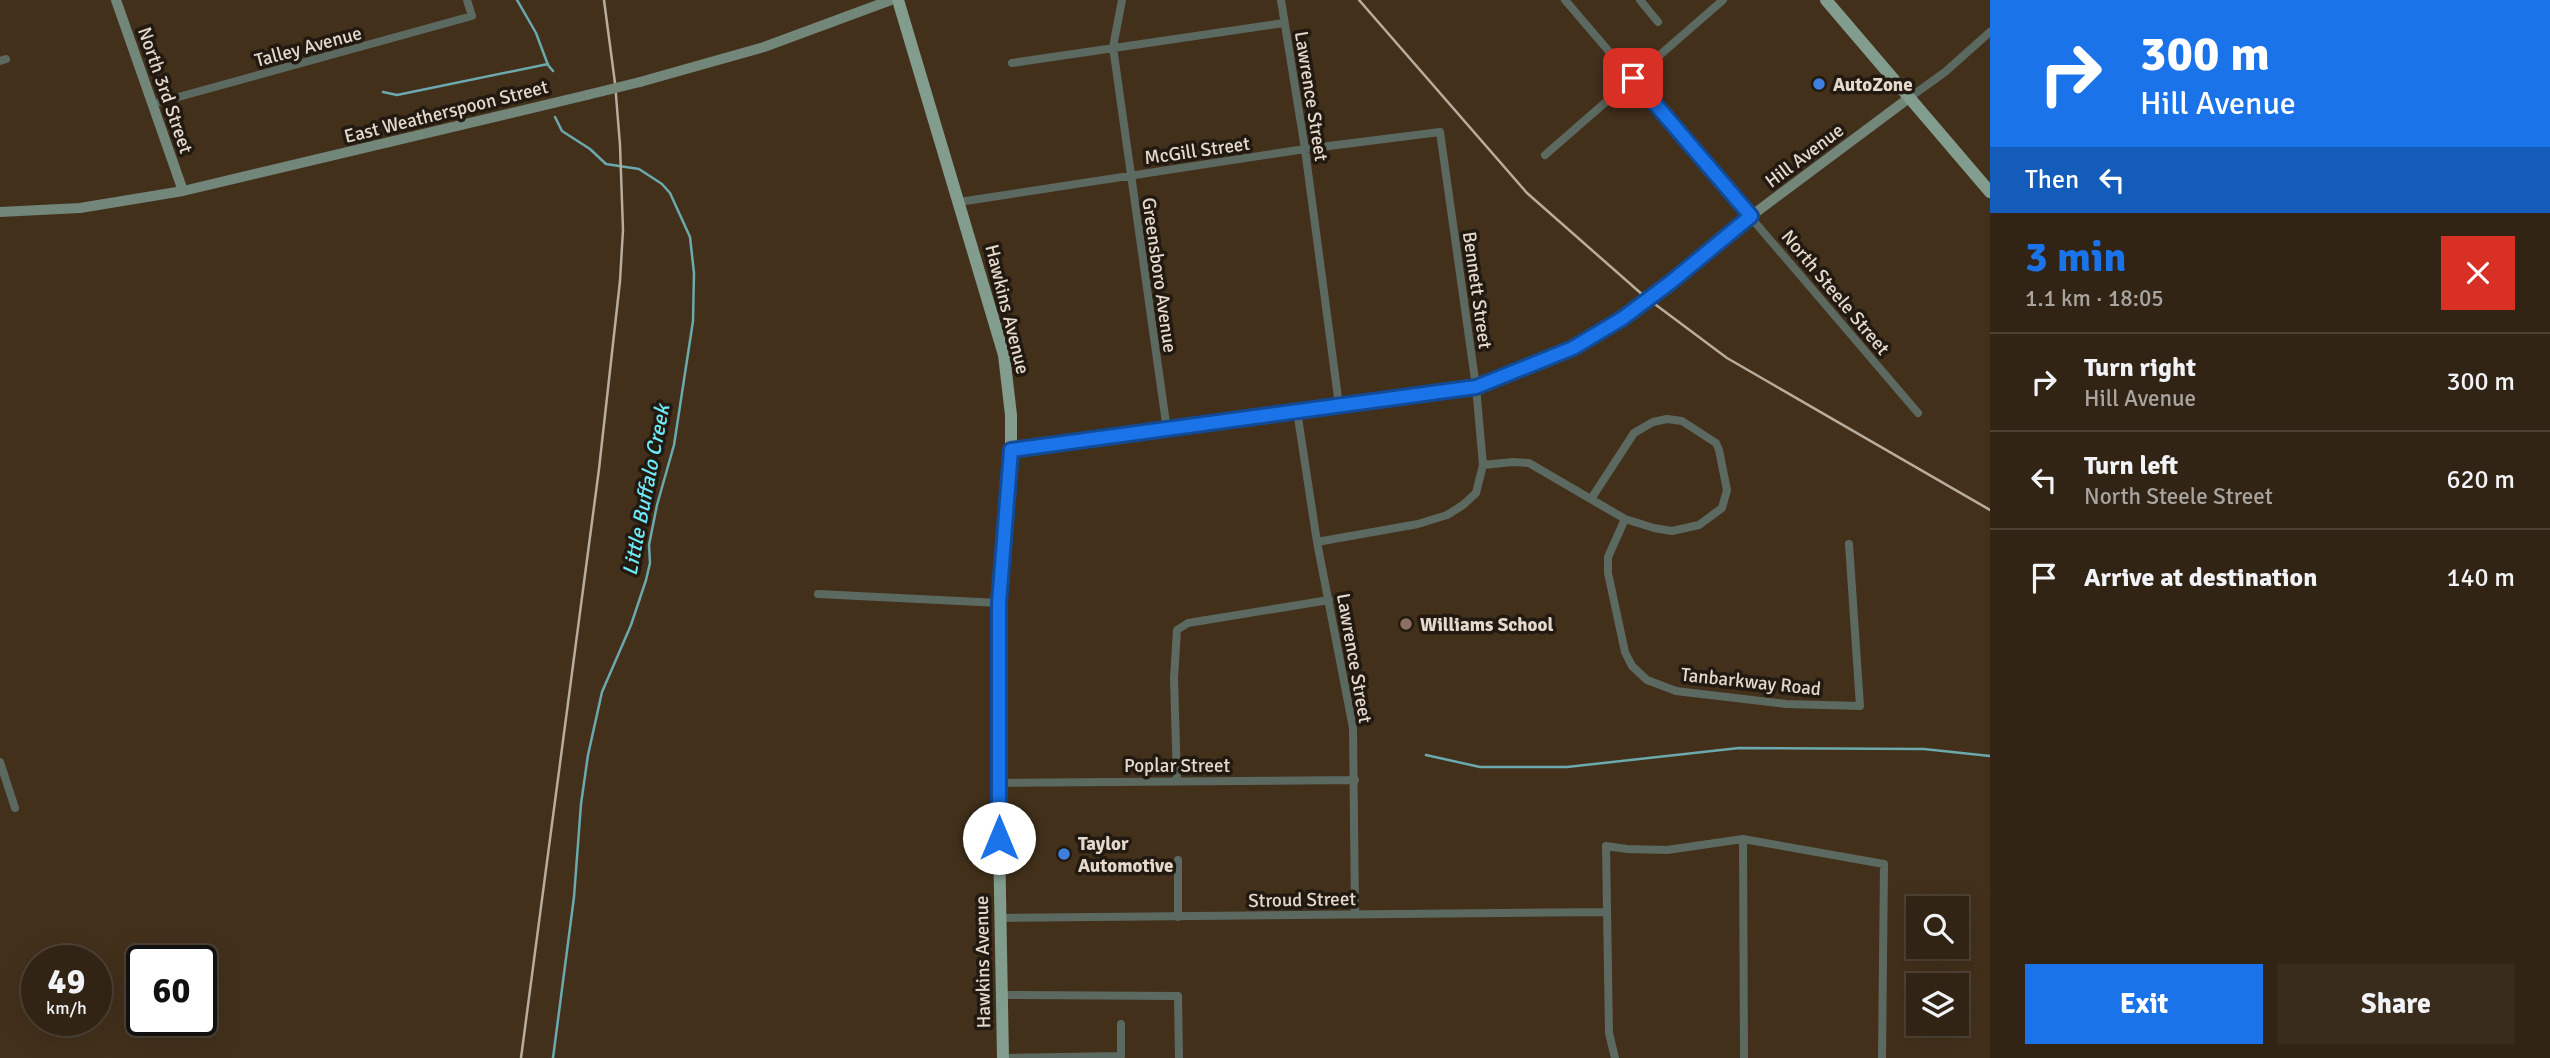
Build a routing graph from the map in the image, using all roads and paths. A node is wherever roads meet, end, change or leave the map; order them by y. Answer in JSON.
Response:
{"nodes":[{"id":1,"x":116,"y":0,"type":"edge"},
{"id":2,"x":467,"y":0,"type":"edge"},
{"id":3,"x":891,"y":0,"type":"edge"},
{"id":4,"x":898,"y":0,"type":"edge"},
{"id":5,"x":1122,"y":0,"type":"edge"},
{"id":6,"x":1281,"y":0,"type":"edge"},
{"id":7,"x":1640,"y":0,"type":"edge"},
{"id":8,"x":1723,"y":0,"type":"edge"},
{"id":9,"x":1826,"y":0,"type":"edge"},
{"id":10,"x":1570,"y":2,"type":"edge"},
{"id":11,"x":1658,"y":22,"type":"dead end"},
{"id":12,"x":1284,"y":23,"type":"junction"},
{"id":13,"x":1990,"y":32,"type":"edge"},
{"id":14,"x":1113,"y":47,"type":"junction"},
{"id":15,"x":1012,"y":63,"type":"dead end"},
{"id":16,"x":1633,"y":78,"type":"junction"},
{"id":17,"x":1909,"y":98,"type":"junction"},
{"id":18,"x":153,"y":104,"type":"junction"},
{"id":19,"x":1440,"y":132,"type":"joint"},
{"id":20,"x":1305,"y":149,"type":"junction"},
{"id":21,"x":1545,"y":155,"type":"dead end"},
{"id":22,"x":1130,"y":176,"type":"junction"},
{"id":23,"x":183,"y":191,"type":"junction"},
{"id":24,"x":1990,"y":192,"type":"edge"},
{"id":25,"x":959,"y":202,"type":"junction"},
{"id":26,"x":0,"y":212,"type":"edge"},
{"id":27,"x":1751,"y":216,"type":"junction"},
{"id":28,"x":1476,"y":387,"type":"junction"},
{"id":29,"x":1339,"y":405,"type":"junction"},
{"id":30,"x":1297,"y":411,"type":"junction"},
{"id":31,"x":1918,"y":413,"type":"dead end"},
{"id":32,"x":1167,"y":430,"type":"junction"},
{"id":33,"x":1011,"y":450,"type":"junction"},
{"id":34,"x":1483,"y":465,"type":"junction"},
{"id":35,"x":1591,"y":499,"type":"junction"},
{"id":36,"x":1625,"y":519,"type":"junction"},
{"id":37,"x":1317,"y":542,"type":"junction"},
{"id":38,"x":1849,"y":544,"type":"dead end"},
{"id":39,"x":818,"y":594,"type":"dead end"},
{"id":40,"x":1329,"y":600,"type":"junction"},
{"id":41,"x":999,"y":603,"type":"junction"},
{"id":42,"x":0,"y":762,"type":"edge"},
{"id":43,"x":1355,"y":780,"type":"junction"},
{"id":44,"x":1178,"y":781,"type":"junction"},
{"id":45,"x":998,"y":783,"type":"junction"},
{"id":46,"x":15,"y":807,"type":"dead end"},
{"id":47,"x":1743,"y":839,"type":"junction"},
{"id":48,"x":1178,"y":860,"type":"dead end"},
{"id":49,"x":1606,"y":912,"type":"junction"},
{"id":50,"x":1355,"y":913,"type":"junction"},
{"id":51,"x":1178,"y":917,"type":"junction"},
{"id":52,"x":1000,"y":918,"type":"junction"},
{"id":53,"x":1001,"y":995,"type":"junction"},
{"id":54,"x":1121,"y":1024,"type":"dead end"},
{"id":55,"x":1003,"y":1058,"type":"edge"},
{"id":56,"x":1179,"y":1058,"type":"edge"},
{"id":57,"x":1615,"y":1058,"type":"edge"},
{"id":58,"x":1744,"y":1058,"type":"edge"},
{"id":59,"x":1882,"y":1058,"type":"edge"}],
"edges":[{"from":1,"to":18,"type":"street","name":"North 3rd Street"},
{"from":2,"to":18,"type":"street","name":"Talley Avenue"},
{"from":3,"to":23,"type":"street","name":"East Weatherspoon Street","bridge":true},
{"from":4,"to":25,"type":"main road","name":"Hawkins Avenue"},
{"from":5,"to":14,"type":"street","name":"Greensboro Avenue"},
{"from":6,"to":12,"type":"street","name":"Lawrence Street"},
{"from":7,"to":11,"type":"street"},
{"from":8,"to":16,"type":"street"},
{"from":9,"to":17,"type":"main road"},
{"from":10,"to":16,"type":"street","name":"North Steele Street"},
{"from":12,"to":14,"type":"street"},
{"from":12,"to":20,"type":"street","name":"Lawrence Street"},
{"from":13,"to":17,"type":"street"},
{"from":14,"to":15,"type":"street"},
{"from":14,"to":22,"type":"street","name":"Greensboro Avenue"},
{"from":16,"to":21,"type":"street"},
{"from":16,"to":27,"type":"street","name":"North Steele Street"},
{"from":17,"to":24,"type":"main road"},
{"from":17,"to":27,"type":"street","name":"Hill Avenue"},
{"from":18,"to":23,"type":"street","name":"North 3rd Street"},
{"from":19,"to":20,"type":"street","name":"McGill Street"},
{"from":19,"to":28,"type":"street","name":"Bennett Street"},
{"from":20,"to":22,"type":"street","name":"McGill Street"},
{"from":20,"to":29,"type":"street","name":"Lawrence Street"},
{"from":22,"to":25,"type":"street","name":"McGill Street"},
{"from":22,"to":32,"type":"street","name":"Greensboro Avenue"},
{"from":23,"to":26,"type":"street","name":"East Weatherspoon Street"},
{"from":25,"to":33,"type":"main road","name":"Hawkins Avenue"},
{"from":27,"to":28,"type":"street","name":"Hill Avenue","bridge":true},
{"from":27,"to":31,"type":"street","name":"North Steele Street"},
{"from":28,"to":29,"type":"street","name":"Hill Avenue"},
{"from":28,"to":34,"type":"street","name":"Bennett Street"},
{"from":29,"to":30,"type":"street","name":"Hill Avenue"},
{"from":30,"to":32,"type":"street","name":"Hill Avenue"},
{"from":30,"to":37,"type":"street","name":"Lawrence Street"},
{"from":32,"to":33,"type":"street","name":"Hill Avenue"},
{"from":33,"to":41,"type":"main road","name":"Hawkins Avenue"},
{"from":34,"to":35,"type":"street"},
{"from":34,"to":37,"type":"street","name":"Bennett Street"},
{"from":35,"to":36,"type":"street"},
{"from":35,"to":36,"type":"street"},
{"from":36,"to":38,"type":"street","name":"Tanbarkway Road"},
{"from":37,"to":40,"type":"street","name":"Lawrence Street"},
{"from":39,"to":41,"type":"street"},
{"from":40,"to":43,"type":"street","name":"Lawrence Street"},
{"from":40,"to":44,"type":"street"},
{"from":41,"to":45,"type":"main road","name":"Hawkins Avenue"},
{"from":42,"to":46,"type":"street"},
{"from":43,"to":44,"type":"street","name":"Poplar Street"},
{"from":43,"to":50,"type":"street","name":"Lawrence Street"},
{"from":44,"to":45,"type":"street","name":"Poplar Street"},
{"from":45,"to":52,"type":"main road","name":"Hawkins Avenue"},
{"from":47,"to":49,"type":"street"},
{"from":47,"to":58,"type":"street"},
{"from":47,"to":59,"type":"street"},
{"from":48,"to":51,"type":"street"},
{"from":49,"to":50,"type":"street","name":"Stroud Street"},
{"from":49,"to":57,"type":"street"},
{"from":50,"to":51,"type":"street","name":"Stroud Street"},
{"from":51,"to":52,"type":"street","name":"Stroud Street"},
{"from":52,"to":53,"type":"main road","name":"Hawkins Avenue"},
{"from":53,"to":55,"type":"main road","name":"Hawkins Avenue"},
{"from":53,"to":56,"type":"street"},
{"from":54,"to":55,"type":"street"}]}
